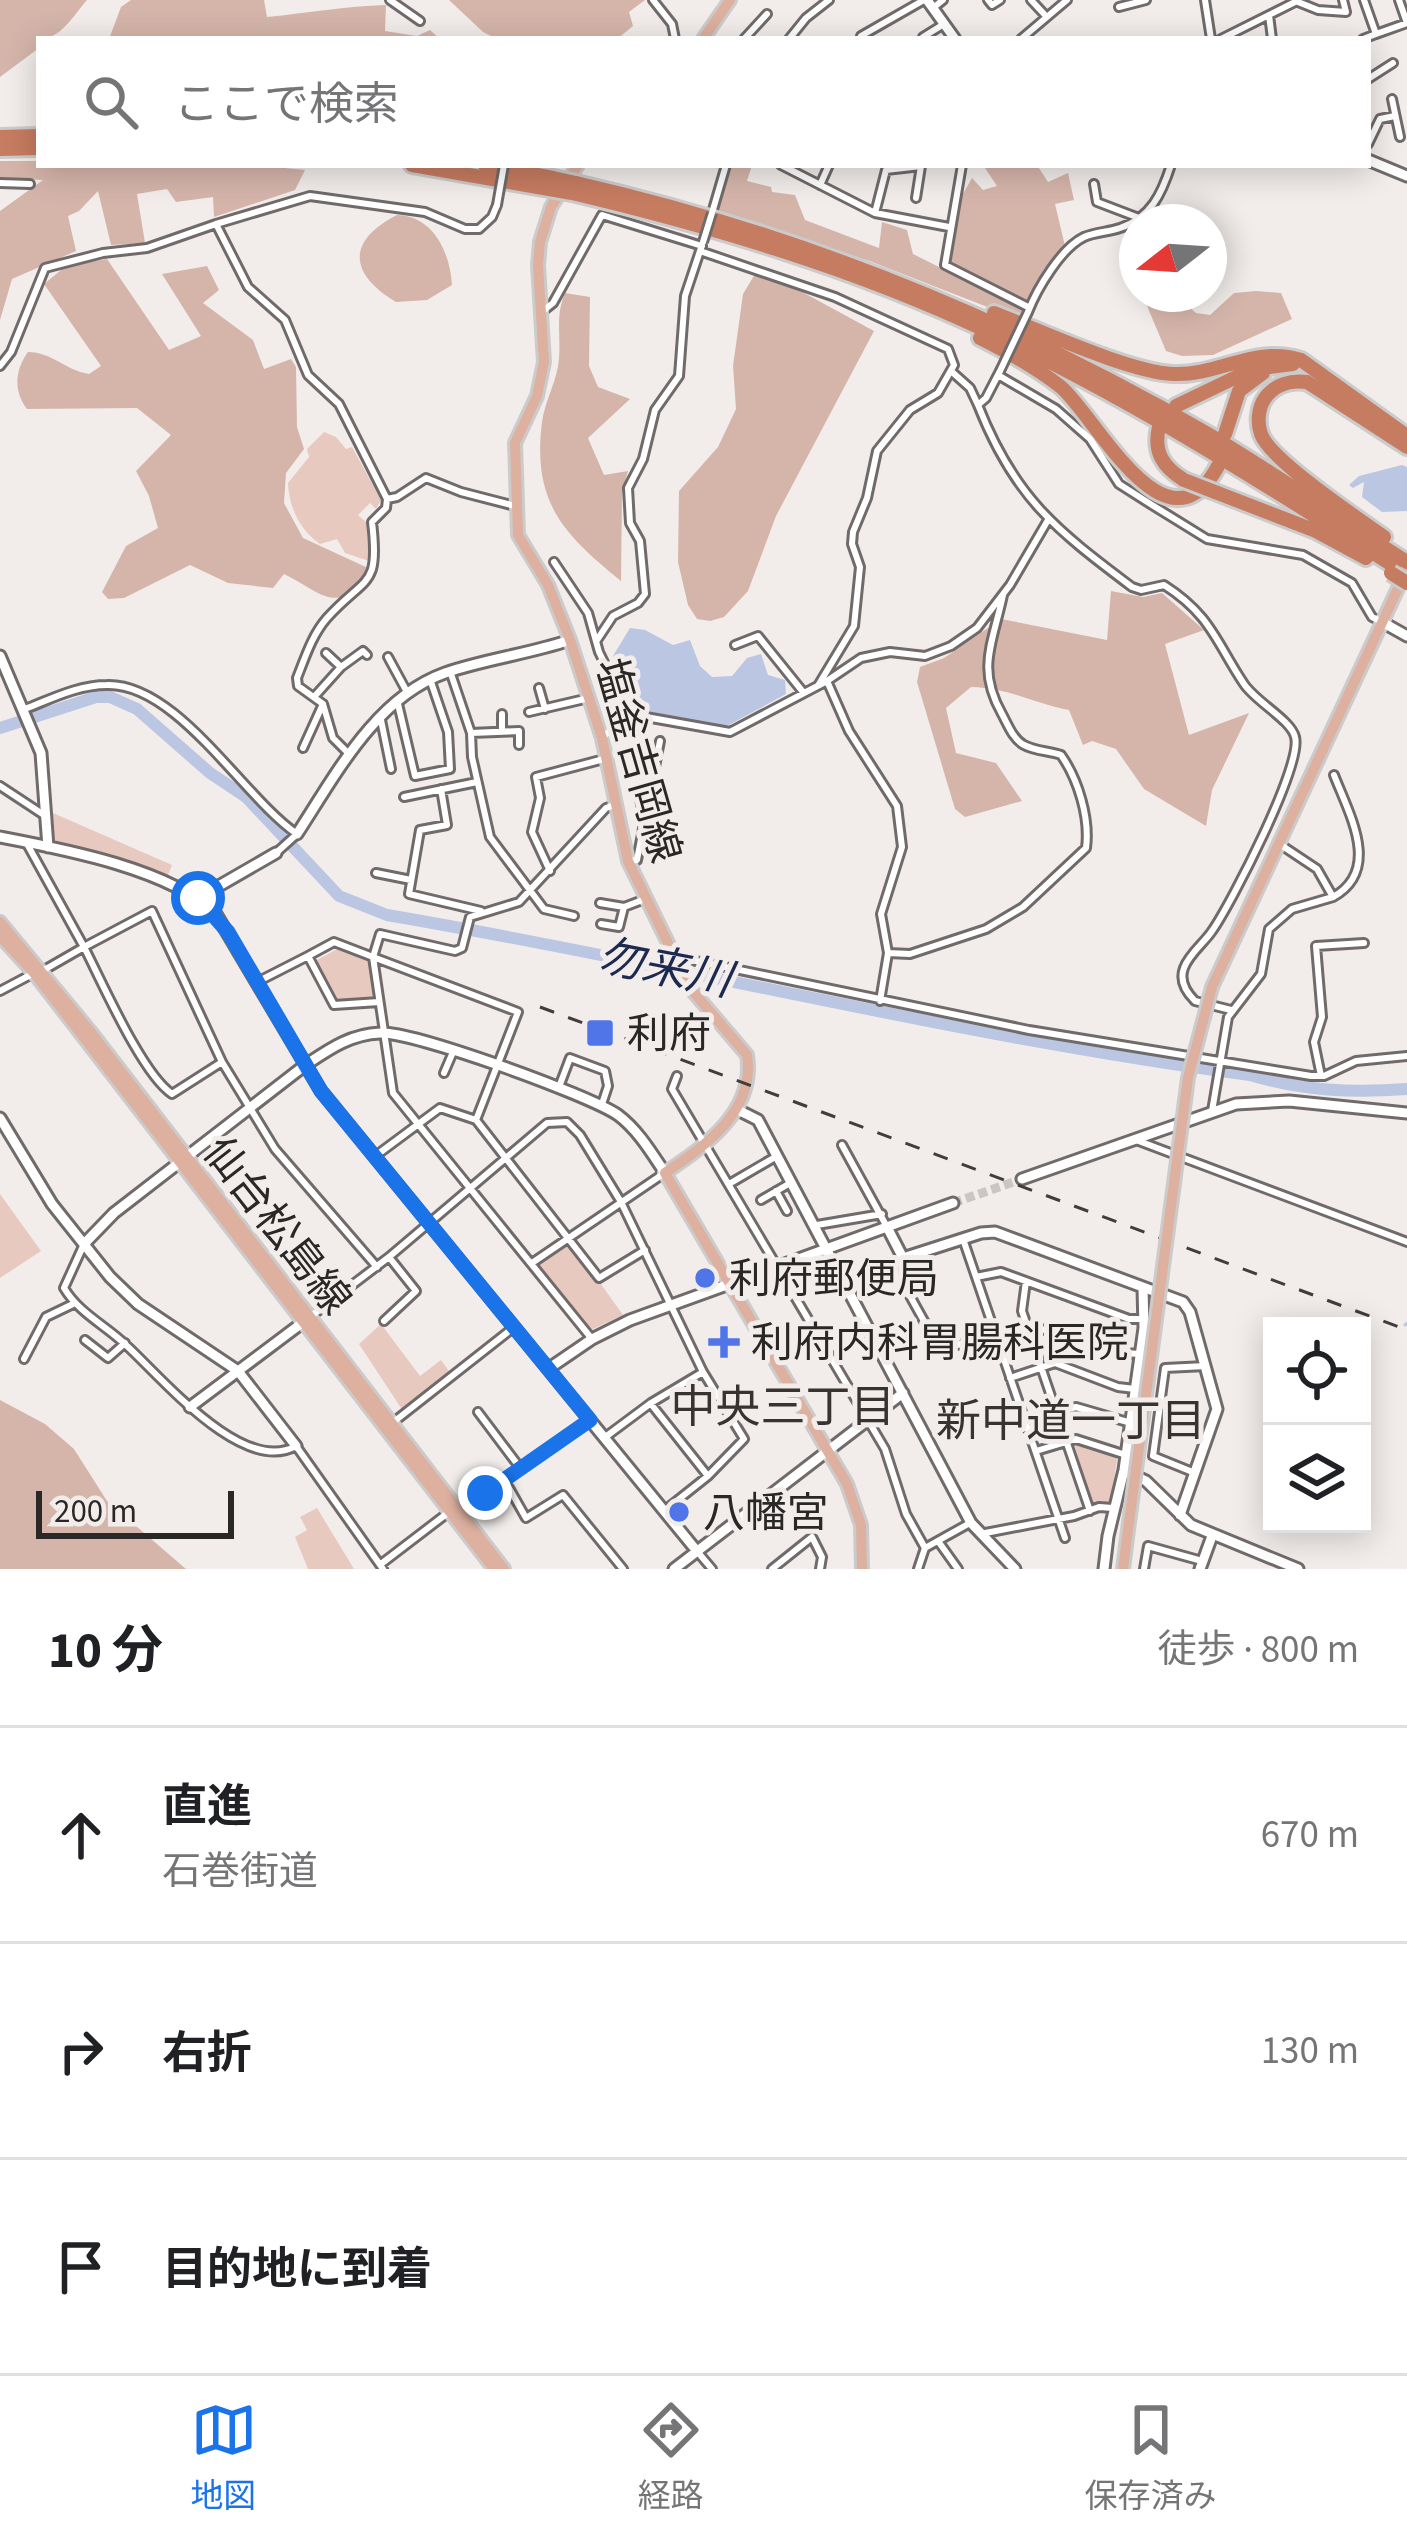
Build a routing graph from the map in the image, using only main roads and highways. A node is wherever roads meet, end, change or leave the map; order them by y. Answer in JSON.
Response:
{"nodes":[{"id":1,"x":730,"y":0,"type":"edge"},
{"id":2,"x":708,"y":36,"type":"edge"},
{"id":3,"x":36,"y":136,"type":"edge"},
{"id":4,"x":0,"y":137,"type":"edge"},
{"id":5,"x":36,"y":148,"type":"edge"},
{"id":6,"x":0,"y":149,"type":"edge"},
{"id":7,"x":435,"y":168,"type":"edge"},
{"id":8,"x":496,"y":168,"type":"edge"},
{"id":9,"x":576,"y":168,"type":"edge"},
{"id":10,"x":551,"y":183,"type":"junction"},
{"id":11,"x":848,"y":268,"type":"junction"},
{"id":12,"x":1311,"y":376,"type":"junction"},
{"id":13,"x":1176,"y":406,"type":"dead end"},
{"id":14,"x":1159,"y":427,"type":"dead end"},
{"id":15,"x":1226,"y":434,"type":"dead end"},
{"id":16,"x":1407,"y":436,"type":"edge"},
{"id":17,"x":1407,"y":447,"type":"edge"},
{"id":18,"x":1218,"y":466,"type":"dead end"},
{"id":19,"x":1402,"y":566,"type":"edge"},
{"id":20,"x":0,"y":922,"type":"edge"},
{"id":21,"x":0,"y":936,"type":"edge"},
{"id":22,"x":38,"y":972,"type":"junction"},
{"id":23,"x":306,"y":1320,"type":"junction"},
{"id":24,"x":454,"y":1511,"type":"junction"},
{"id":25,"x":494,"y":1569,"type":"edge"},
{"id":26,"x":504,"y":1569,"type":"edge"},
{"id":27,"x":862,"y":1569,"type":"edge"},
{"id":28,"x":1123,"y":1569,"type":"edge"}],
"edges":[{"from":1,"to":2,"type":"main road"},
{"from":3,"to":4,"type":"highway"},
{"from":5,"to":6,"type":"highway"},
{"from":7,"to":10,"type":"highway"},
{"from":8,"to":10,"type":"highway"},
{"from":9,"to":27,"type":"main road","name":"塩釜吉岡線"},
{"from":10,"to":11,"type":"highway","bridge":true},
{"from":11,"to":12,"type":"highway"},
{"from":11,"to":18,"type":"highway"},
{"from":11,"to":19,"type":"highway"},
{"from":12,"to":13,"type":"highway"},
{"from":12,"to":15,"type":"highway"},
{"from":12,"to":16,"type":"highway"},
{"from":12,"to":17,"type":"highway"},
{"from":12,"to":19,"type":"highway"},
{"from":14,"to":19,"type":"highway","bridge":true},
{"from":19,"to":28,"type":"main road","bridge":true},
{"from":20,"to":22,"type":"main road","name":"仙台松島線"},
{"from":21,"to":22,"type":"main road","name":"仙台松島線"},
{"from":22,"to":23,"type":"main road","name":"仙台松島線"},
{"from":23,"to":24,"type":"main road","name":"仙台松島線"},
{"from":23,"to":24,"type":"main road","name":"仙台松島線"},
{"from":24,"to":25,"type":"main road","name":"仙台松島線"},
{"from":24,"to":26,"type":"main road","name":"仙台松島線"}]}
